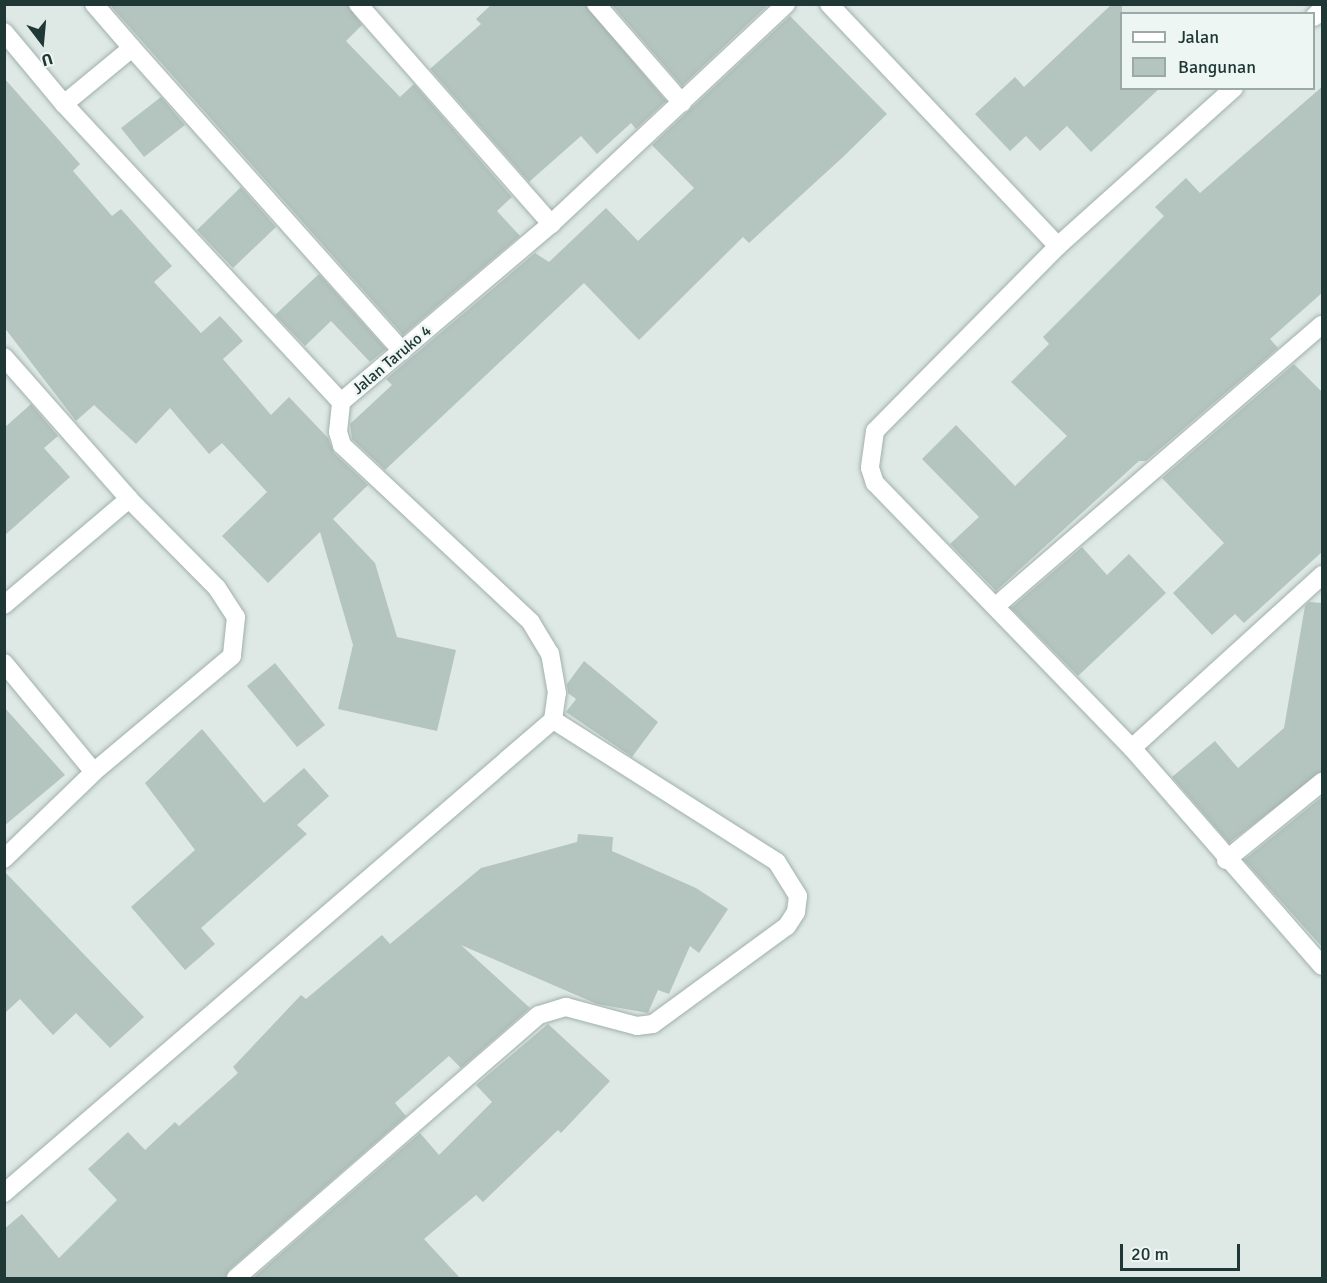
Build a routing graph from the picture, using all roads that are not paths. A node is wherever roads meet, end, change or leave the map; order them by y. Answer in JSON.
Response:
{"nodes":[{"id":1,"x":94,"y":4,"type":"edge"},
{"id":2,"x":358,"y":4,"type":"edge"},
{"id":3,"x":596,"y":4,"type":"edge"},
{"id":4,"x":786,"y":4,"type":"edge"},
{"id":5,"x":829,"y":4,"type":"edge"},
{"id":6,"x":4,"y":32,"type":"edge"},
{"id":7,"x":132,"y":48,"type":"junction"},
{"id":8,"x":1232,"y":90,"type":"edge"},
{"id":9,"x":682,"y":103,"type":"junction"},
{"id":10,"x":64,"y":104,"type":"junction"},
{"id":11,"x":551,"y":224,"type":"junction"},
{"id":12,"x":1058,"y":246,"type":"junction"},
{"id":13,"x":1323,"y":325,"type":"edge"},
{"id":14,"x":402,"y":351,"type":"junction"},
{"id":15,"x":4,"y":357,"type":"edge"},
{"id":16,"x":341,"y":402,"type":"junction"},
{"id":17,"x":129,"y":499,"type":"junction"},
{"id":18,"x":1323,"y":574,"type":"edge"},
{"id":19,"x":4,"y":605,"type":"edge"},
{"id":20,"x":996,"y":606,"type":"junction"},
{"id":21,"x":4,"y":663,"type":"edge"},
{"id":22,"x":553,"y":720,"type":"junction"},
{"id":23,"x":1132,"y":748,"type":"junction"},
{"id":24,"x":94,"y":772,"type":"junction"},
{"id":25,"x":1323,"y":782,"type":"edge"},
{"id":26,"x":4,"y":859,"type":"edge"},
{"id":27,"x":1226,"y":860,"type":"junction"},
{"id":28,"x":1323,"y":966,"type":"edge"},
{"id":29,"x":4,"y":1193,"type":"edge"},
{"id":30,"x":236,"y":1278,"type":"edge"}],
"edges":[{"from":1,"to":7,"type":"street"},
{"from":2,"to":11,"type":"street"},
{"from":3,"to":9,"type":"street"},
{"from":4,"to":9,"type":"street","name":"Jalan Taruko 4"},
{"from":5,"to":12,"type":"street"},
{"from":6,"to":10,"type":"street","name":"Jalan Taruko 4"},
{"from":7,"to":10,"type":"street"},
{"from":7,"to":14,"type":"street"},
{"from":8,"to":12,"type":"street"},
{"from":9,"to":11,"type":"street","name":"Jalan Taruko 4"},
{"from":10,"to":16,"type":"street","name":"Jalan Taruko 4"},
{"from":11,"to":14,"type":"street","name":"Jalan Taruko 4"},
{"from":12,"to":20,"type":"street"},
{"from":13,"to":20,"type":"street"},
{"from":14,"to":16,"type":"street","name":"Jalan Taruko 4"},
{"from":15,"to":17,"type":"street"},
{"from":16,"to":22,"type":"street"},
{"from":17,"to":19,"type":"street"},
{"from":17,"to":24,"type":"street"},
{"from":18,"to":23,"type":"street"},
{"from":20,"to":23,"type":"street"},
{"from":21,"to":24,"type":"street"},
{"from":22,"to":29,"type":"street"},
{"from":22,"to":30,"type":"street"},
{"from":23,"to":27,"type":"street"},
{"from":24,"to":26,"type":"street"},
{"from":25,"to":27,"type":"street"},
{"from":27,"to":28,"type":"street"}]}
